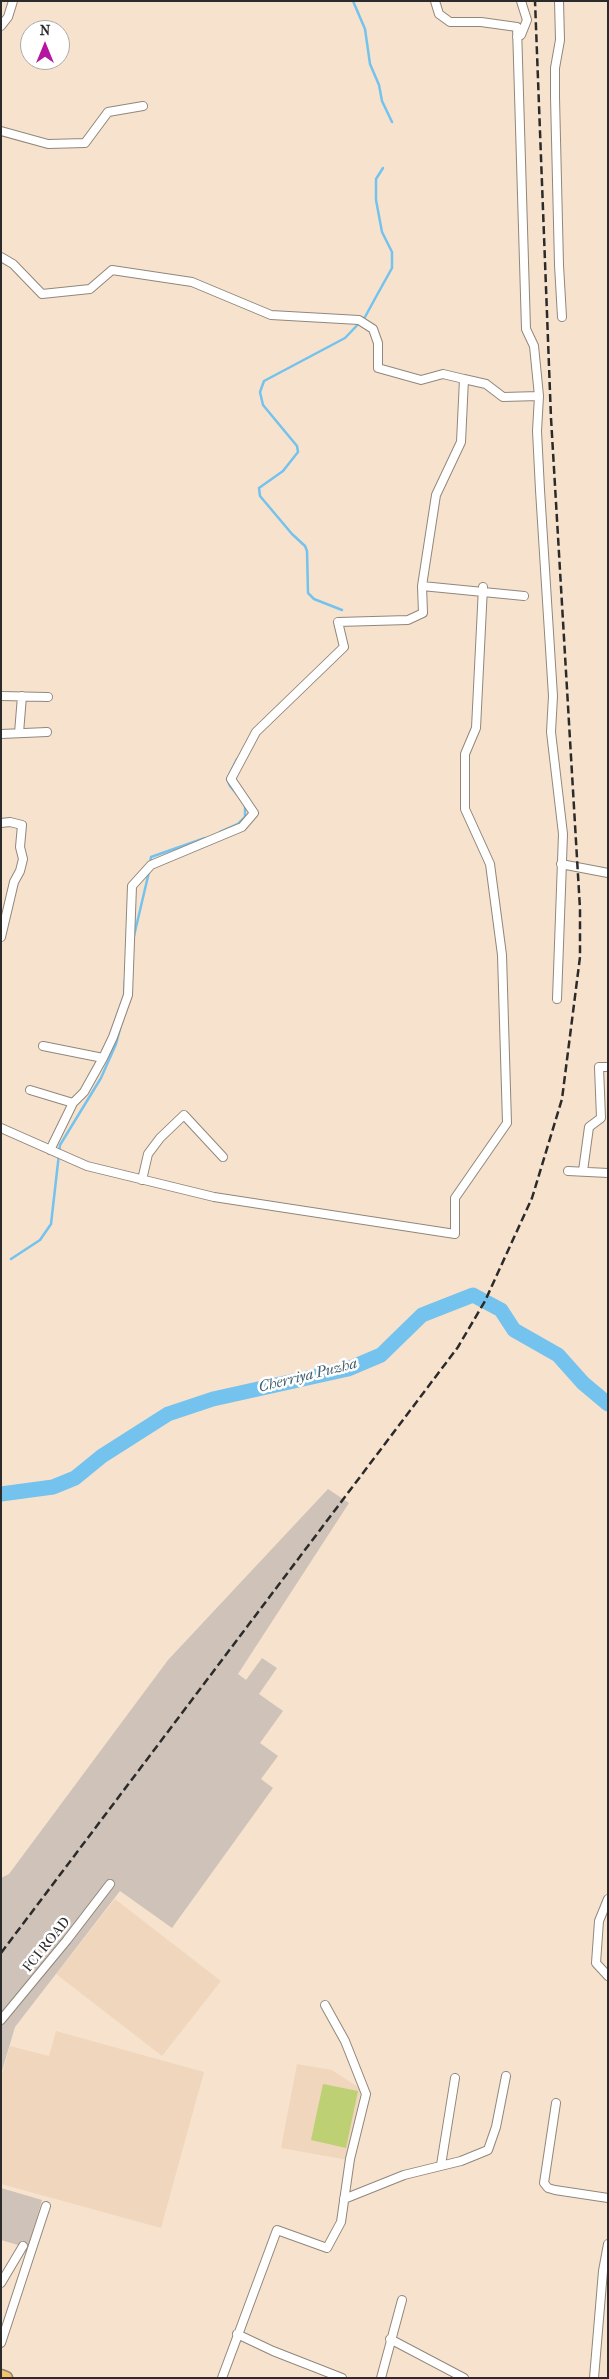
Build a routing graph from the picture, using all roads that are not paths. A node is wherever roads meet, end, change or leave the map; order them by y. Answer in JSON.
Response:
{"nodes":[{"id":1,"x":13,"y":1,"type":"edge"},
{"id":2,"x":435,"y":1,"type":"edge"},
{"id":3,"x":521,"y":1,"type":"edge"},
{"id":4,"x":559,"y":1,"type":"edge"},
{"id":5,"x":1,"y":26,"type":"edge"},
{"id":6,"x":517,"y":37,"type":"junction"},
{"id":7,"x":143,"y":106,"type":"dead end"},
{"id":8,"x":1,"y":131,"type":"edge"},
{"id":9,"x":1,"y":257,"type":"edge"},
{"id":10,"x":562,"y":317,"type":"dead end"},
{"id":11,"x":464,"y":379,"type":"junction"},
{"id":12,"x":539,"y":396,"type":"junction"},
{"id":13,"x":422,"y":586,"type":"junction"},
{"id":14,"x":483,"y":590,"type":"junction"},
{"id":15,"x":524,"y":596,"type":"dead end"},
{"id":16,"x":1,"y":696,"type":"edge"},
{"id":17,"x":22,"y":696,"type":"junction"},
{"id":18,"x":48,"y":697,"type":"dead end"},
{"id":19,"x":47,"y":732,"type":"dead end"},
{"id":20,"x":20,"y":733,"type":"junction"},
{"id":21,"x":1,"y":734,"type":"edge"},
{"id":22,"x":1,"y":823,"type":"edge"},
{"id":23,"x":562,"y":864,"type":"junction"},
{"id":24,"x":608,"y":873,"type":"edge"},
{"id":25,"x":1,"y":937,"type":"edge"},
{"id":26,"x":557,"y":999,"type":"dead end"},
{"id":27,"x":43,"y":1046,"type":"dead end"},
{"id":28,"x":103,"y":1058,"type":"junction"},
{"id":29,"x":608,"y":1067,"type":"edge"},
{"id":30,"x":30,"y":1090,"type":"dead end"},
{"id":31,"x":73,"y":1103,"type":"junction"},
{"id":32,"x":1,"y":1128,"type":"edge"},
{"id":33,"x":50,"y":1150,"type":"junction"},
{"id":34,"x":223,"y":1157,"type":"dead end"},
{"id":35,"x":568,"y":1171,"type":"dead end"},
{"id":36,"x":583,"y":1171,"type":"junction"},
{"id":37,"x":608,"y":1173,"type":"edge"},
{"id":38,"x":142,"y":1180,"type":"junction"},
{"id":39,"x":110,"y":1884,"type":"dead end"},
{"id":40,"x":608,"y":1899,"type":"edge"},
{"id":41,"x":608,"y":1976,"type":"edge"},
{"id":42,"x":325,"y":2006,"type":"dead end"},
{"id":43,"x":1,"y":2020,"type":"edge"},
{"id":44,"x":506,"y":2076,"type":"dead end"},
{"id":45,"x":455,"y":2078,"type":"dead end"},
{"id":46,"x":556,"y":2104,"type":"dead end"},
{"id":47,"x":441,"y":2165,"type":"junction"},
{"id":48,"x":608,"y":2198,"type":"edge"},
{"id":49,"x":344,"y":2199,"type":"junction"},
{"id":50,"x":46,"y":2206,"type":"dead end"},
{"id":51,"x":608,"y":2244,"type":"edge"},
{"id":52,"x":22,"y":2246,"type":"dead end"},
{"id":53,"x":1,"y":2282,"type":"edge"},
{"id":54,"x":402,"y":2300,"type":"dead end"},
{"id":55,"x":238,"y":2334,"type":"junction"},
{"id":56,"x":390,"y":2339,"type":"junction"},
{"id":57,"x":1,"y":2343,"type":"edge"},
{"id":58,"x":1,"y":2376,"type":"edge"},
{"id":59,"x":6,"y":2378,"type":"edge"},
{"id":60,"x":222,"y":2378,"type":"edge"},
{"id":61,"x":342,"y":2378,"type":"edge"},
{"id":62,"x":381,"y":2378,"type":"edge"},
{"id":63,"x":464,"y":2378,"type":"edge"},
{"id":64,"x":594,"y":2378,"type":"edge"}],
"edges":[{"from":1,"to":5,"type":"street"},
{"from":2,"to":6,"type":"street"},
{"from":3,"to":6,"type":"street"},
{"from":4,"to":10,"type":"street"},
{"from":6,"to":12,"type":"street"},
{"from":7,"to":8,"type":"street"},
{"from":9,"to":11,"type":"street"},
{"from":11,"to":12,"type":"street"},
{"from":11,"to":13,"type":"street"},
{"from":12,"to":23,"type":"street"},
{"from":13,"to":14,"type":"street"},
{"from":13,"to":28,"type":"street"},
{"from":14,"to":15,"type":"street"},
{"from":14,"to":38,"type":"street"},
{"from":16,"to":17,"type":"street"},
{"from":17,"to":18,"type":"street"},
{"from":17,"to":20,"type":"street"},
{"from":19,"to":20,"type":"street"},
{"from":20,"to":21,"type":"street"},
{"from":22,"to":25,"type":"street"},
{"from":23,"to":24,"type":"street"},
{"from":23,"to":26,"type":"street"},
{"from":27,"to":28,"type":"street"},
{"from":28,"to":31,"type":"street"},
{"from":29,"to":36,"type":"street"},
{"from":30,"to":31,"type":"street"},
{"from":31,"to":33,"type":"street"},
{"from":32,"to":33,"type":"street"},
{"from":33,"to":38,"type":"street"},
{"from":34,"to":38,"type":"street"},
{"from":35,"to":36,"type":"street"},
{"from":36,"to":37,"type":"street"},
{"from":39,"to":43,"type":"street","name":"FCI ROAD"},
{"from":40,"to":41,"type":"street"},
{"from":42,"to":49,"type":"street"},
{"from":44,"to":47,"type":"street"},
{"from":45,"to":47,"type":"street"},
{"from":46,"to":48,"type":"street"},
{"from":47,"to":49,"type":"street"},
{"from":49,"to":55,"type":"street"},
{"from":50,"to":57,"type":"street"},
{"from":51,"to":64,"type":"street"},
{"from":52,"to":53,"type":"street"},
{"from":54,"to":56,"type":"street"},
{"from":55,"to":60,"type":"street"},
{"from":55,"to":61,"type":"street"},
{"from":56,"to":62,"type":"street"},
{"from":56,"to":63,"type":"street"},
{"from":58,"to":59,"type":"highway"}]}
